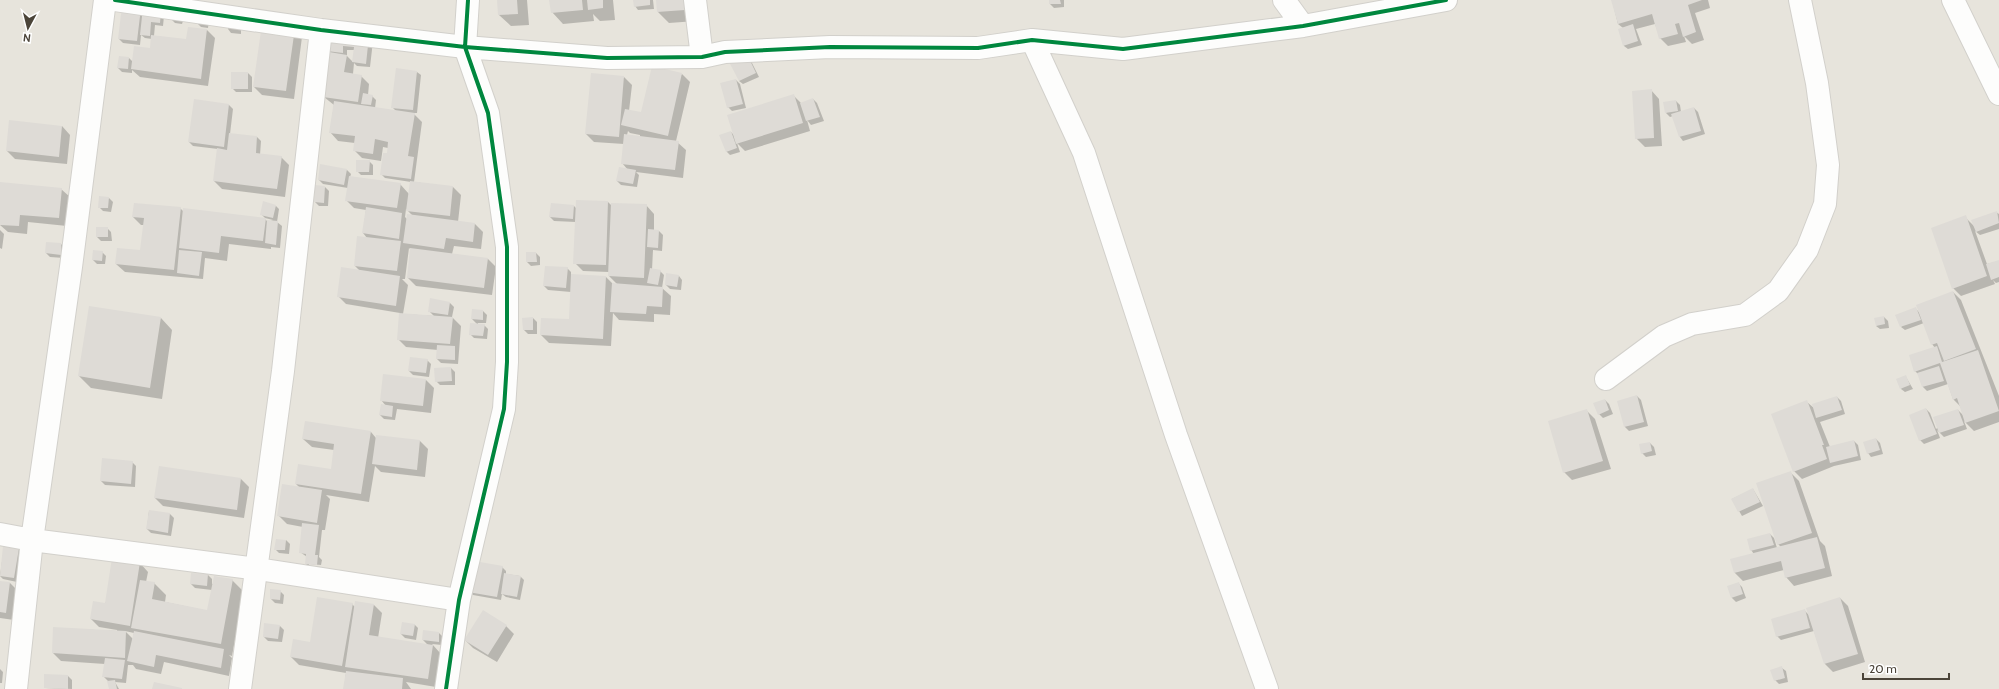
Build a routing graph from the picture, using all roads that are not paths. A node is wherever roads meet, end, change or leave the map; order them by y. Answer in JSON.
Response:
{"nodes":[{"id":1,"x":105,"y":0,"type":"edge"},
{"id":2,"x":115,"y":0,"type":"edge"},
{"id":3,"x":468,"y":0,"type":"edge"},
{"id":4,"x":695,"y":0,"type":"edge"},
{"id":5,"x":1284,"y":0,"type":"edge"},
{"id":6,"x":1446,"y":0,"type":"edge"},
{"id":7,"x":1800,"y":0,"type":"edge"},
{"id":8,"x":1953,"y":0,"type":"edge"},
{"id":9,"x":1303,"y":26,"type":"junction"},
{"id":10,"x":321,"y":30,"type":"junction"},
{"id":11,"x":1032,"y":40,"type":"junction"},
{"id":12,"x":465,"y":47,"type":"junction"},
{"id":13,"x":702,"y":57,"type":"junction"},
{"id":14,"x":1999,"y":94,"type":"edge"},
{"id":15,"x":1606,"y":379,"type":"dead end"},
{"id":16,"x":0,"y":534,"type":"edge"},
{"id":17,"x":32,"y":540,"type":"junction"},
{"id":18,"x":258,"y":569,"type":"junction"},
{"id":19,"x":459,"y":600,"type":"junction"},
{"id":20,"x":16,"y":689,"type":"edge"},
{"id":21,"x":240,"y":689,"type":"edge"},
{"id":22,"x":446,"y":689,"type":"edge"},
{"id":23,"x":1267,"y":689,"type":"edge"}],
"edges":[{"from":1,"to":17,"type":"street"},
{"from":2,"to":10,"type":"street"},
{"from":3,"to":12,"type":"street"},
{"from":4,"to":13,"type":"street"},
{"from":5,"to":9,"type":"street"},
{"from":6,"to":9,"type":"street"},
{"from":7,"to":15,"type":"street"},
{"from":8,"to":14,"type":"street"},
{"from":9,"to":11,"type":"street"},
{"from":10,"to":12,"type":"street"},
{"from":10,"to":18,"type":"street"},
{"from":11,"to":13,"type":"street"},
{"from":11,"to":23,"type":"street"},
{"from":12,"to":13,"type":"street"},
{"from":12,"to":19,"type":"street"},
{"from":16,"to":17,"type":"street"},
{"from":17,"to":18,"type":"street"},
{"from":17,"to":20,"type":"street"},
{"from":18,"to":19,"type":"street"},
{"from":18,"to":21,"type":"street"},
{"from":19,"to":22,"type":"street"}]}
